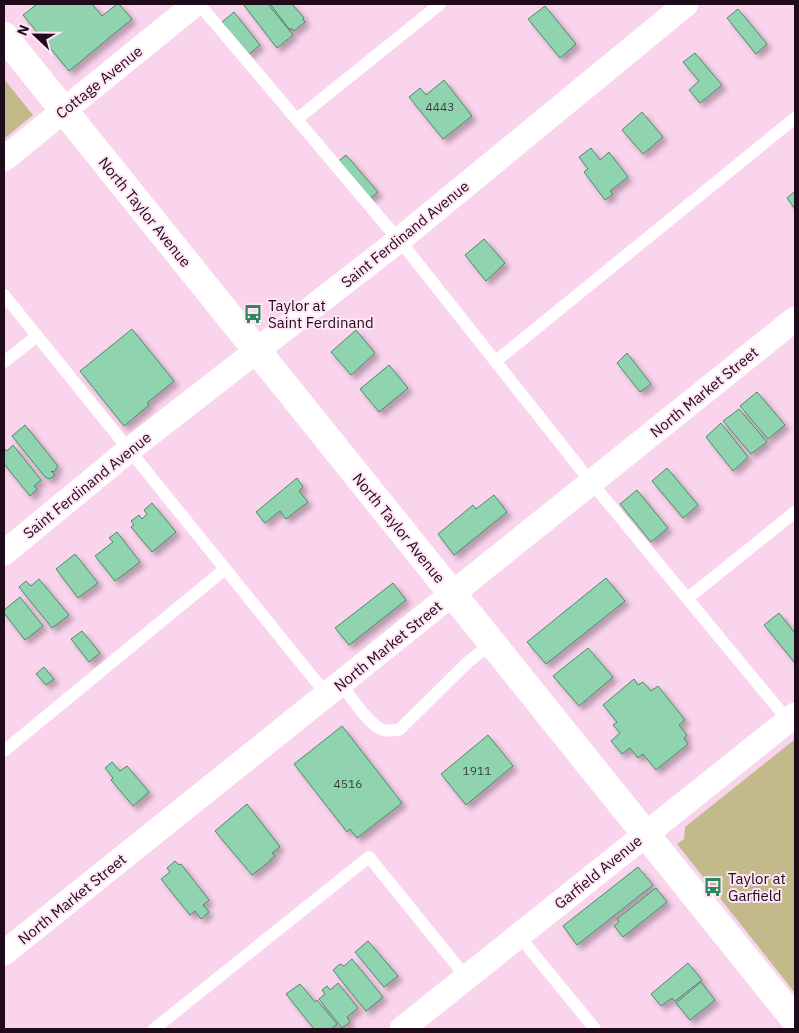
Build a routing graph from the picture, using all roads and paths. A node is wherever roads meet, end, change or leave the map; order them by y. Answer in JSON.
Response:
{"nodes":[{"id":1,"x":194,"y":4,"type":"edge"},
{"id":2,"x":199,"y":4,"type":"edge"},
{"id":3,"x":440,"y":4,"type":"edge"},
{"id":4,"x":686,"y":4,"type":"edge"},
{"id":5,"x":4,"y":36,"type":"edge"},
{"id":6,"x":64,"y":111,"type":"junction"},
{"id":7,"x":795,"y":118,"type":"edge"},
{"id":8,"x":297,"y":119,"type":"junction"},
{"id":9,"x":4,"y":159,"type":"edge"},
{"id":10,"x":399,"y":240,"type":"junction"},
{"id":11,"x":4,"y":295,"type":"edge"},
{"id":12,"x":795,"y":319,"type":"edge"},
{"id":13,"x":37,"y":336,"type":"junction"},
{"id":14,"x":257,"y":351,"type":"junction"},
{"id":15,"x":496,"y":361,"type":"junction"},
{"id":16,"x":4,"y":362,"type":"edge"},
{"id":17,"x":129,"y":450,"type":"junction"},
{"id":18,"x":592,"y":482,"type":"junction"},
{"id":19,"x":795,"y":512,"type":"edge"},
{"id":20,"x":4,"y":553,"type":"edge"},
{"id":21,"x":225,"y":569,"type":"junction"},
{"id":22,"x":453,"y":594,"type":"junction"},
{"id":23,"x":688,"y":598,"type":"junction"},
{"id":24,"x":492,"y":642,"type":"junction"},
{"id":25,"x":334,"y":689,"type":"junction"},
{"id":26,"x":793,"y":721,"type":"edge"},
{"id":27,"x":4,"y":751,"type":"edge"},
{"id":28,"x":645,"y":834,"type":"junction"},
{"id":29,"x":519,"y":936,"type":"junction"},
{"id":30,"x":4,"y":953,"type":"edge"},
{"id":31,"x":466,"y":977,"type":"junction"},
{"id":32,"x":795,"y":1020,"type":"edge"},
{"id":33,"x":154,"y":1029,"type":"edge"},
{"id":34,"x":402,"y":1029,"type":"edge"},
{"id":35,"x":595,"y":1029,"type":"edge"}],
"edges":[{"from":1,"to":6,"type":"street","name":"Cottage Avenue"},
{"from":2,"to":8,"type":"lane"},
{"from":3,"to":8,"type":"lane"},
{"from":4,"to":10,"type":"street","name":"Saint Ferdinand Avenue"},
{"from":5,"to":6,"type":"street","name":"North Taylor Avenue"},
{"from":6,"to":9,"type":"street","name":"Cottage Avenue"},
{"from":6,"to":14,"type":"street","name":"North Taylor Avenue"},
{"from":7,"to":15,"type":"lane"},
{"from":8,"to":10,"type":"lane"},
{"from":10,"to":14,"type":"street","name":"Saint Ferdinand Avenue"},
{"from":10,"to":15,"type":"lane"},
{"from":11,"to":13,"type":"lane"},
{"from":12,"to":18,"type":"street","name":"North Market Street"},
{"from":13,"to":16,"type":"lane"},
{"from":13,"to":17,"type":"lane"},
{"from":14,"to":17,"type":"street","name":"Saint Ferdinand Avenue"},
{"from":14,"to":22,"type":"street","name":"North Taylor Avenue"},
{"from":15,"to":18,"type":"lane"},
{"from":17,"to":20,"type":"street","name":"Saint Ferdinand Avenue"},
{"from":17,"to":21,"type":"lane"},
{"from":18,"to":22,"type":"street","name":"North Market Street"},
{"from":18,"to":23,"type":"lane"},
{"from":19,"to":23,"type":"lane"},
{"from":21,"to":25,"type":"lane"},
{"from":21,"to":27,"type":"lane"},
{"from":22,"to":24,"type":"street","name":"North Taylor Avenue"},
{"from":22,"to":25,"type":"street","name":"North Market Street"},
{"from":23,"to":26,"type":"lane"},
{"from":24,"to":25,"type":"lane"},
{"from":24,"to":28,"type":"street","name":"North Taylor Avenue"},
{"from":25,"to":30,"type":"street","name":"North Market Street"},
{"from":26,"to":28,"type":"street","name":"Garfield Avenue"},
{"from":28,"to":29,"type":"street","name":"Garfield Avenue"},
{"from":28,"to":32,"type":"street","name":"North Taylor Avenue"},
{"from":29,"to":31,"type":"street","name":"Garfield Avenue"},
{"from":29,"to":35,"type":"lane"},
{"from":31,"to":33,"type":"lane"},
{"from":31,"to":34,"type":"street","name":"Garfield Avenue"}]}
